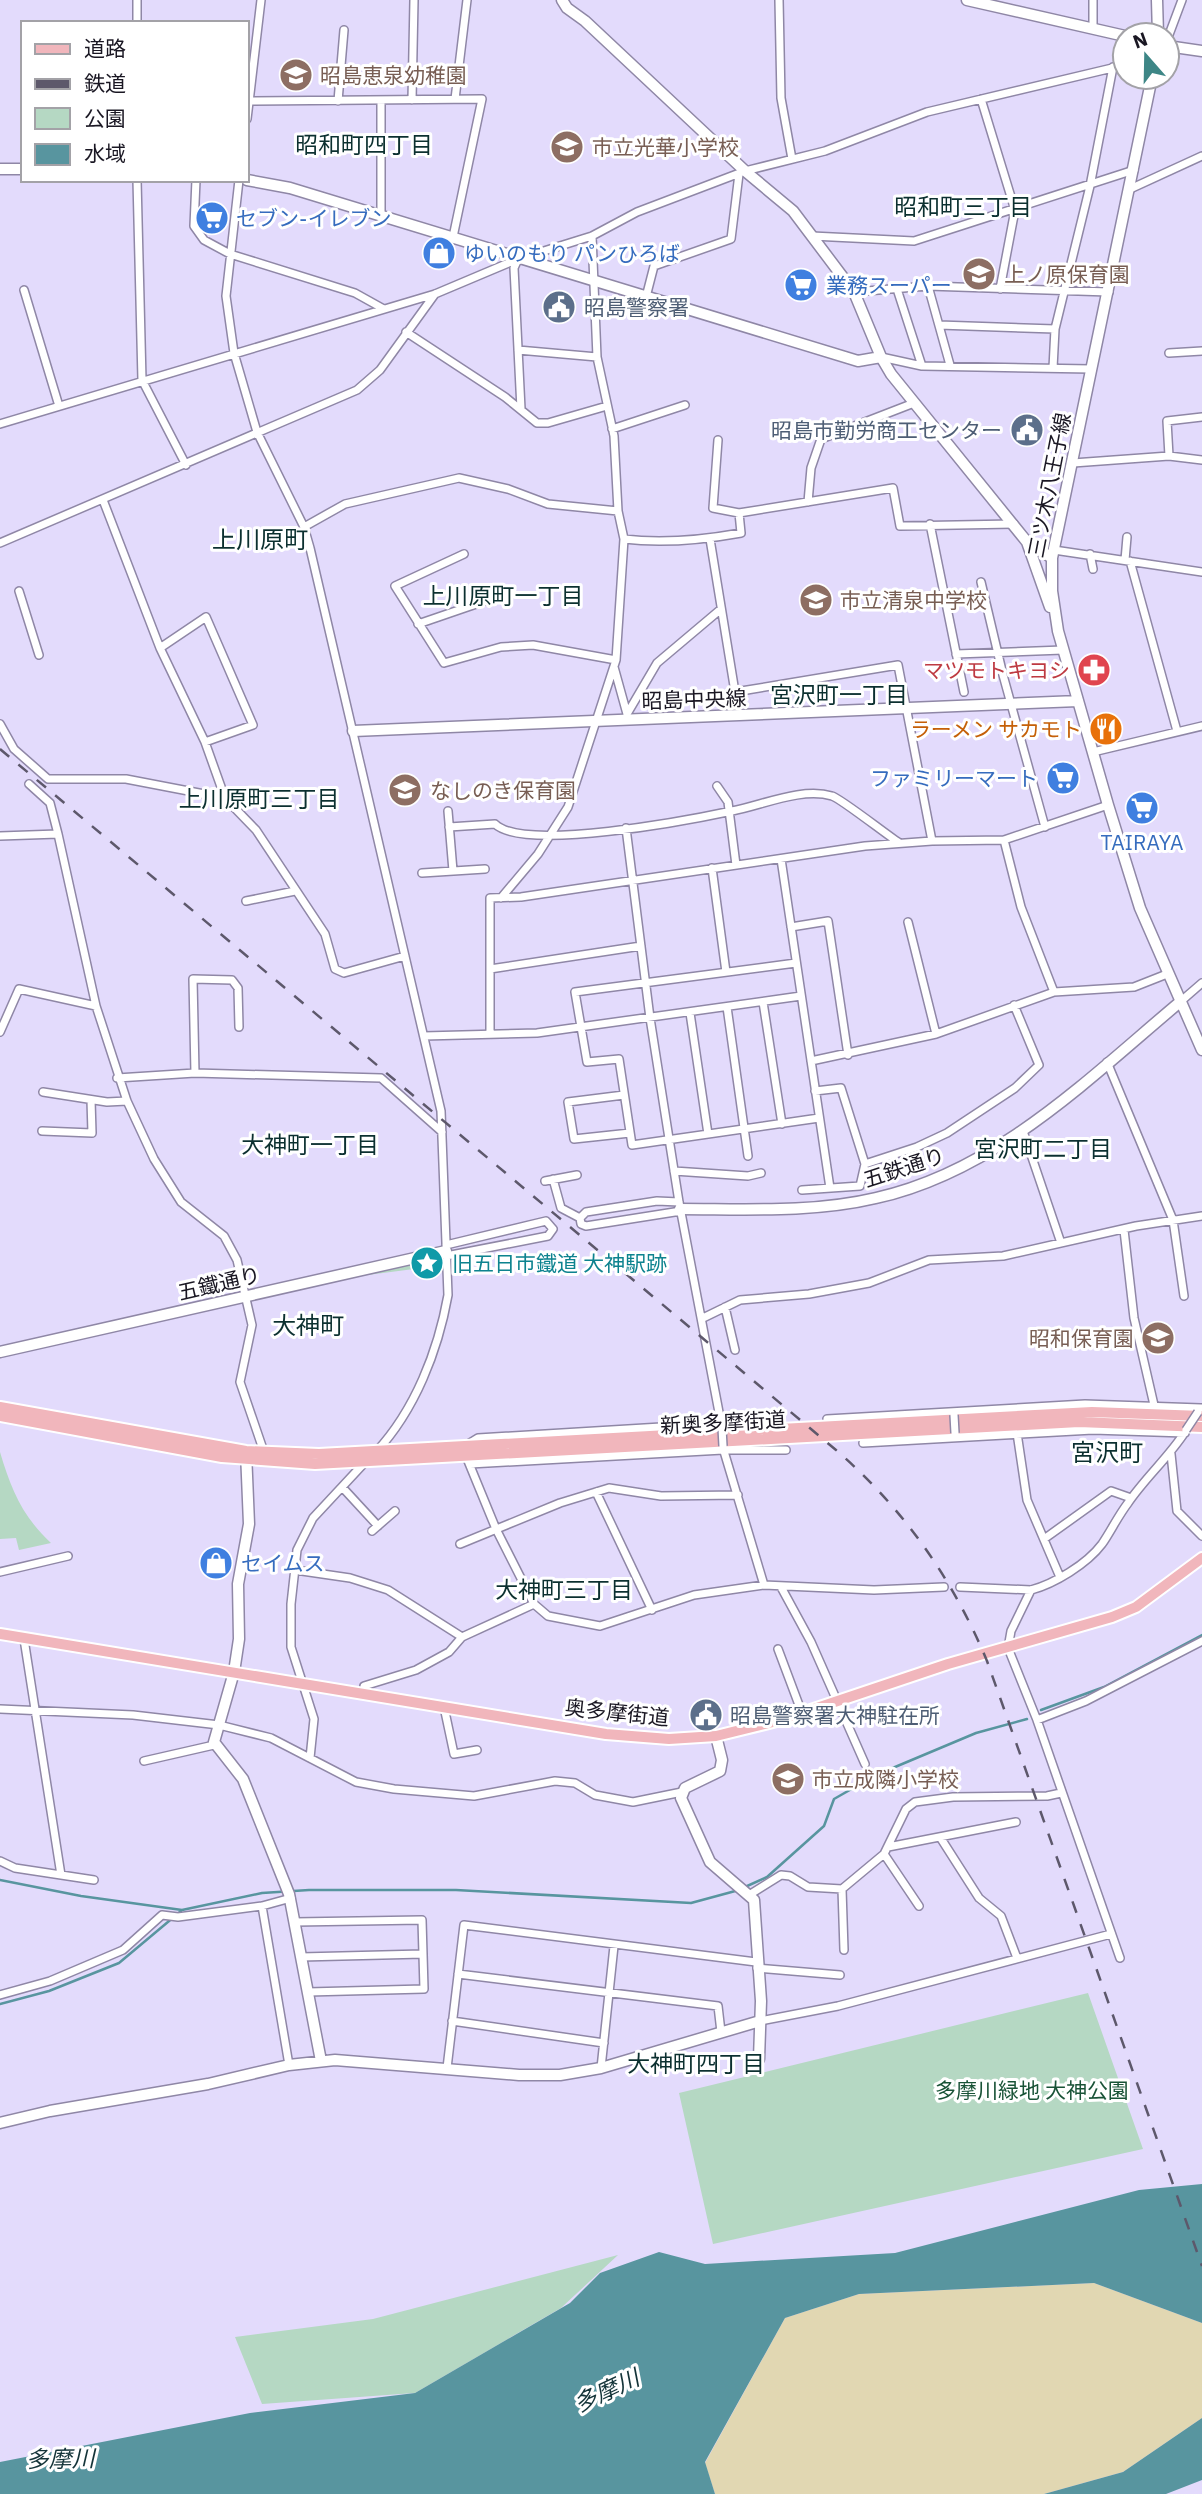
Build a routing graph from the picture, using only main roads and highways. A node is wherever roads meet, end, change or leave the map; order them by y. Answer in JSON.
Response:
{"nodes":[{"id":1,"x":0,"y":1407,"type":"edge"},
{"id":2,"x":1201,"y":1411,"type":"edge"},
{"id":3,"x":0,"y":1416,"type":"edge"},
{"id":4,"x":1202,"y":1427,"type":"edge"},
{"id":5,"x":246,"y":1456,"type":"junction"},
{"id":6,"x":467,"y":1456,"type":"junction"},
{"id":7,"x":1202,"y":1558,"type":"edge"},
{"id":8,"x":0,"y":1634,"type":"edge"}],
"edges":[{"from":1,"to":5,"type":"main road"},
{"from":2,"to":6,"type":"main road","name":"新奥多摩街道"},
{"from":3,"to":5,"type":"main road"},
{"from":4,"to":6,"type":"main road","name":"新奥多摩街道"},
{"from":5,"to":6,"type":"main road","name":"新奥多摩街道"},
{"from":5,"to":6,"type":"main road","name":"新奥多摩街道"},
{"from":7,"to":8,"type":"main road","name":"奥多摩街道"}]}
